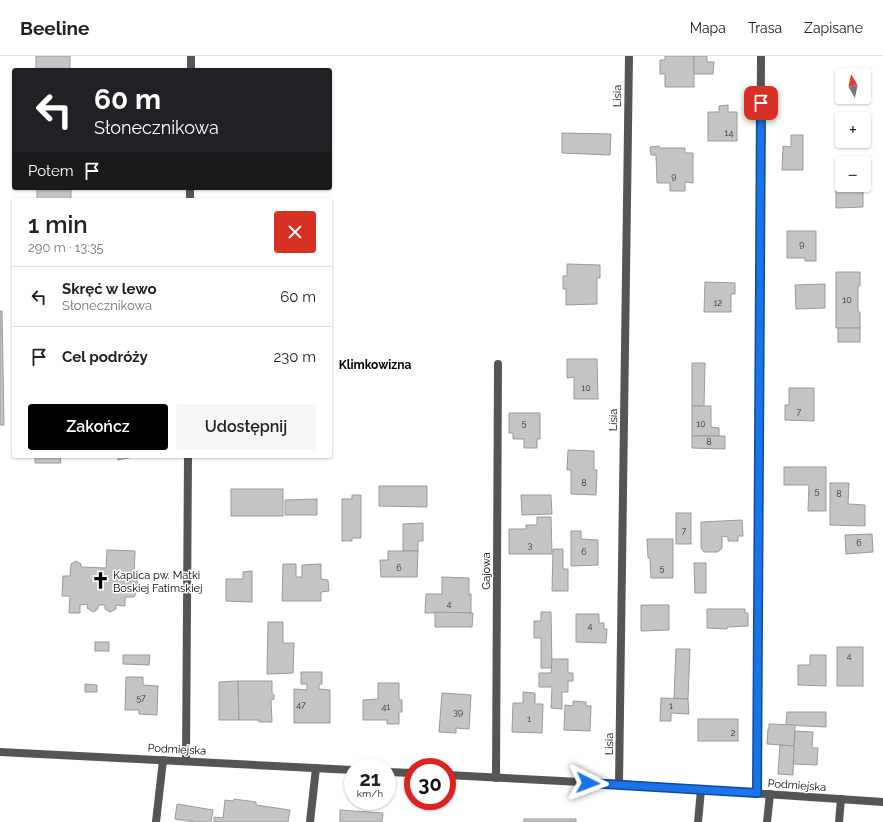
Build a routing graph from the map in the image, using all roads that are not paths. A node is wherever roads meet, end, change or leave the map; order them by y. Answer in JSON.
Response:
{"nodes":[{"id":1,"x":191,"y":56,"type":"edge"},
{"id":2,"x":629,"y":56,"type":"edge"},
{"id":3,"x":761,"y":56,"type":"edge"},
{"id":4,"x":191,"y":68,"type":"edge"},
{"id":5,"x":498,"y":364,"type":"dead end"},
{"id":6,"x":188,"y":458,"type":"edge"},
{"id":7,"x":0,"y":752,"type":"edge"},
{"id":8,"x":163,"y":760,"type":"junction"},
{"id":9,"x":186,"y":761,"type":"junction"},
{"id":10,"x":316,"y":768,"type":"junction"},
{"id":11,"x":344,"y":770,"type":"edge"},
{"id":12,"x":456,"y":776,"type":"edge"},
{"id":13,"x":496,"y":778,"type":"junction"},
{"id":14,"x":619,"y":784,"type":"junction"},
{"id":15,"x":701,"y":790,"type":"junction"},
{"id":16,"x":757,"y":793,"type":"junction"},
{"id":17,"x":770,"y":794,"type":"junction"},
{"id":18,"x":841,"y":799,"type":"junction"},
{"id":19,"x":883,"y":802,"type":"edge"},
{"id":20,"x":156,"y":822,"type":"edge"},
{"id":21,"x":310,"y":822,"type":"edge"},
{"id":22,"x":698,"y":822,"type":"edge"},
{"id":23,"x":767,"y":822,"type":"edge"},
{"id":24,"x":839,"y":822,"type":"edge"}],
"edges":[{"from":1,"to":4,"type":"street"},
{"from":2,"to":14,"type":"street","name":"Lisia"},
{"from":3,"to":16,"type":"street"},
{"from":5,"to":13,"type":"street","name":"Gajowa"},
{"from":6,"to":9,"type":"street"},
{"from":7,"to":8,"type":"street","name":"Podmiejska"},
{"from":8,"to":9,"type":"street","name":"Podmiejska"},
{"from":8,"to":20,"type":"street"},
{"from":9,"to":10,"type":"street","name":"Podmiejska"},
{"from":10,"to":11,"type":"street","name":"Podmiejska"},
{"from":10,"to":21,"type":"street"},
{"from":12,"to":13,"type":"street","name":"Podmiejska"},
{"from":13,"to":14,"type":"street","name":"Podmiejska"},
{"from":14,"to":15,"type":"street","name":"Podmiejska"},
{"from":15,"to":16,"type":"street","name":"Podmiejska"},
{"from":15,"to":22,"type":"street"},
{"from":16,"to":17,"type":"street","name":"Podmiejska"},
{"from":17,"to":18,"type":"street","name":"Podmiejska"},
{"from":17,"to":23,"type":"street"},
{"from":18,"to":19,"type":"street","name":"Podmiejska"},
{"from":18,"to":24,"type":"street"}]}
